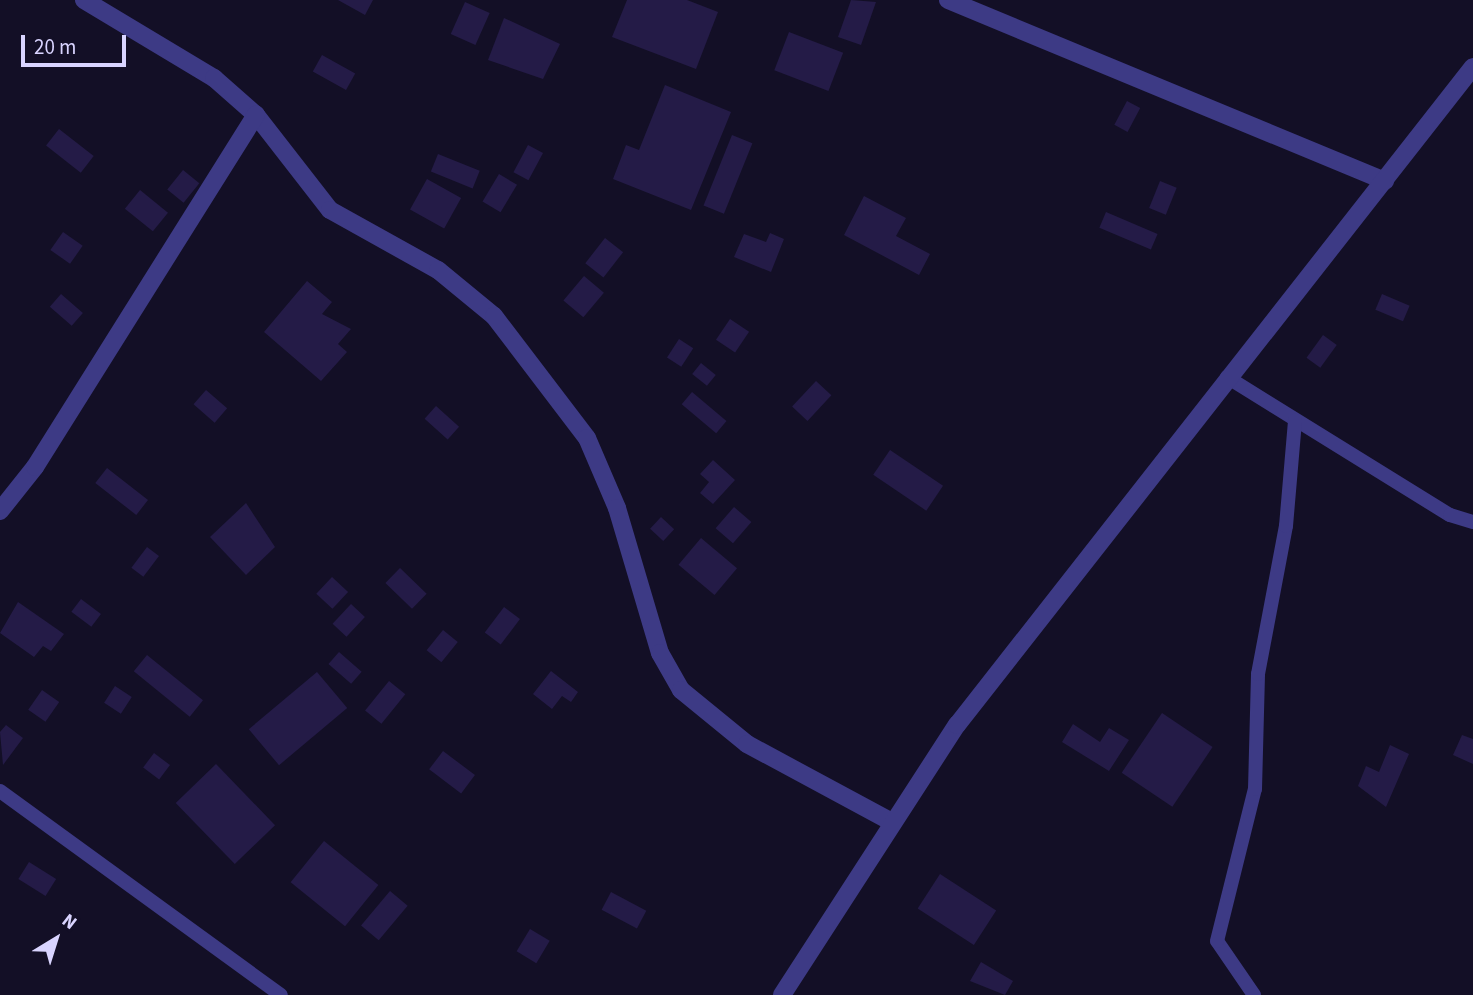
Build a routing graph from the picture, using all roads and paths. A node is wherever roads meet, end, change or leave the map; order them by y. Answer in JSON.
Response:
{"nodes":[{"id":1,"x":84,"y":0,"type":"edge"},
{"id":2,"x":948,"y":0,"type":"edge"},
{"id":3,"x":1473,"y":68,"type":"edge"},
{"id":4,"x":256,"y":115,"type":"junction"},
{"id":5,"x":1385,"y":181,"type":"junction"},
{"id":6,"x":1227,"y":377,"type":"junction"},
{"id":7,"x":1295,"y":420,"type":"junction"},
{"id":8,"x":0,"y":511,"type":"edge"},
{"id":9,"x":1473,"y":522,"type":"edge"},
{"id":10,"x":0,"y":791,"type":"edge"},
{"id":11,"x":892,"y":822,"type":"junction"},
{"id":12,"x":281,"y":995,"type":"edge"},
{"id":13,"x":782,"y":995,"type":"edge"},
{"id":14,"x":1254,"y":995,"type":"edge"}],
"edges":[{"from":1,"to":4,"type":"street"},
{"from":2,"to":5,"type":"street"},
{"from":3,"to":5,"type":"street"},
{"from":4,"to":8,"type":"street"},
{"from":4,"to":11,"type":"street"},
{"from":5,"to":6,"type":"street"},
{"from":6,"to":7,"type":"lane"},
{"from":6,"to":11,"type":"street"},
{"from":7,"to":9,"type":"lane"},
{"from":7,"to":14,"type":"lane"},
{"from":10,"to":12,"type":"lane"},
{"from":11,"to":13,"type":"street"}]}
